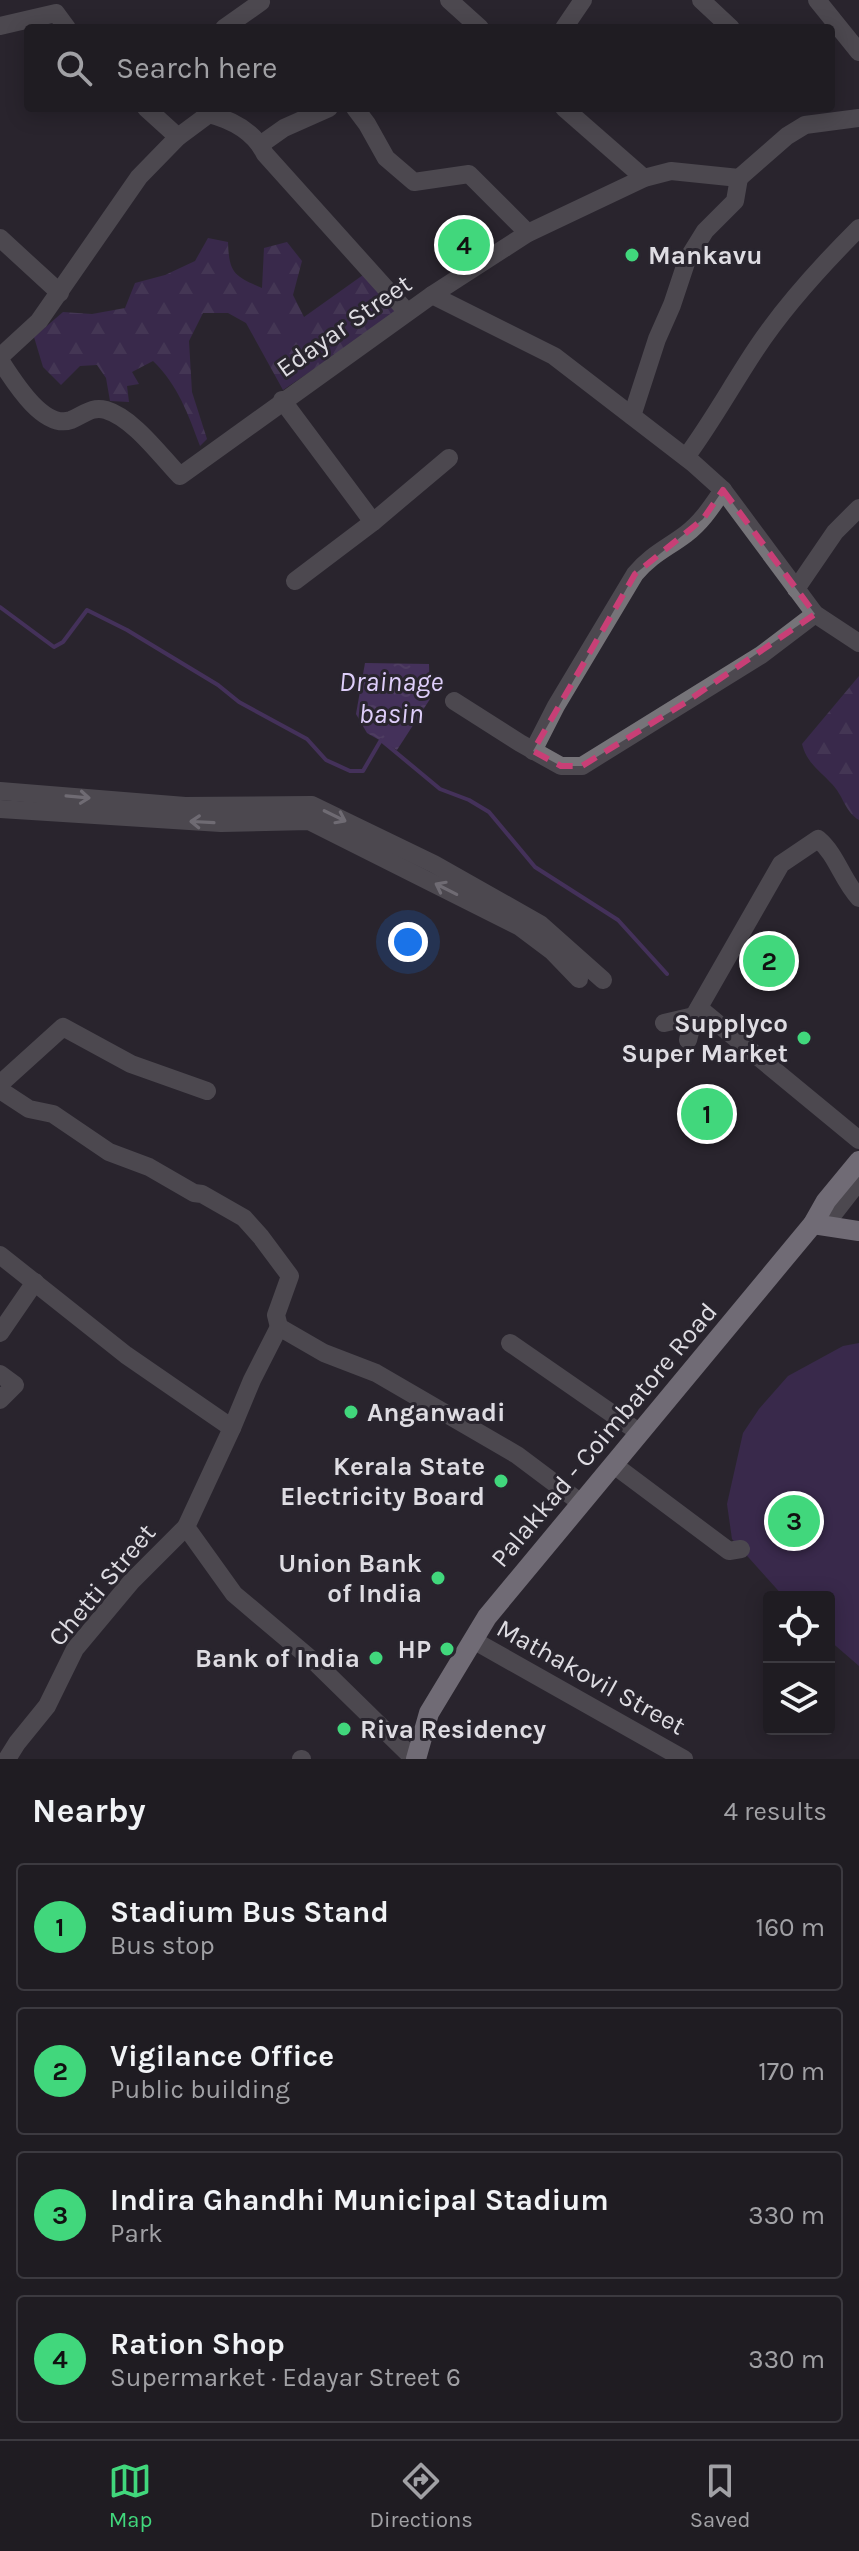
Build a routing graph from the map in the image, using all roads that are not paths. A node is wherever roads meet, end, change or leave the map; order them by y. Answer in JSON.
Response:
{"nodes":[{"id":1,"x":449,"y":0,"type":"edge"},
{"id":2,"x":583,"y":0,"type":"edge"},
{"id":3,"x":701,"y":0,"type":"edge"},
{"id":4,"x":817,"y":0,"type":"edge"},
{"id":5,"x":261,"y":2,"type":"dead end"},
{"id":6,"x":64,"y":24,"type":"edge"},
{"id":7,"x":230,"y":24,"type":"edge"},
{"id":8,"x":470,"y":24,"type":"edge"},
{"id":9,"x":567,"y":24,"type":"edge"},
{"id":10,"x":727,"y":24,"type":"edge"},
{"id":11,"x":0,"y":26,"type":"edge"},
{"id":12,"x":859,"y":52,"type":"edge"},
{"id":13,"x":150,"y":112,"type":"edge"},
{"id":14,"x":320,"y":112,"type":"edge"},
{"id":15,"x":358,"y":112,"type":"edge"},
{"id":16,"x":569,"y":112,"type":"edge"},
{"id":17,"x":819,"y":115,"type":"edge"},
{"id":18,"x":859,"y":118,"type":"edge"},
{"id":19,"x":178,"y":137,"type":"junction"},
{"id":20,"x":260,"y":145,"type":"junction"},
{"id":21,"x":644,"y":178,"type":"junction"},
{"id":22,"x":739,"y":178,"type":"junction"},
{"id":23,"x":859,"y":228,"type":"edge"},
{"id":24,"x":528,"y":233,"type":"junction"},
{"id":25,"x":0,"y":238,"type":"edge"},
{"id":26,"x":60,"y":293,"type":"junction"},
{"id":27,"x":432,"y":295,"type":"junction"},
{"id":28,"x":407,"y":312,"type":"junction"},
{"id":29,"x":0,"y":358,"type":"edge"},
{"id":30,"x":282,"y":400,"type":"junction"},
{"id":31,"x":632,"y":416,"type":"junction"},
{"id":32,"x":686,"y":457,"type":"junction"},
{"id":33,"x":449,"y":458,"type":"dead end"},
{"id":34,"x":723,"y":490,"type":"junction"},
{"id":35,"x":859,"y":508,"type":"edge"},
{"id":36,"x":373,"y":522,"type":"junction"},
{"id":37,"x":295,"y":581,"type":"dead end"},
{"id":38,"x":796,"y":589,"type":"junction"},
{"id":39,"x":815,"y":614,"type":"junction"},
{"id":40,"x":859,"y":643,"type":"edge"},
{"id":41,"x":454,"y":701,"type":"dead end"},
{"id":42,"x":533,"y":751,"type":"junction"},
{"id":43,"x":0,"y":791,"type":"edge"},
{"id":44,"x":0,"y":809,"type":"edge"},
{"id":45,"x":859,"y":898,"type":"edge"},
{"id":46,"x":550,"y":940,"type":"junction"},
{"id":47,"x":579,"y":979,"type":"dead end"},
{"id":48,"x":603,"y":980,"type":"dead end"},
{"id":49,"x":697,"y":1012,"type":"junction"},
{"id":50,"x":664,"y":1023,"type":"dead end"},
{"id":51,"x":688,"y":1040,"type":"dead end"},
{"id":52,"x":0,"y":1084,"type":"edge"},
{"id":53,"x":0,"y":1090,"type":"edge"},
{"id":54,"x":207,"y":1091,"type":"dead end"},
{"id":55,"x":859,"y":1140,"type":"edge"},
{"id":56,"x":859,"y":1161,"type":"edge"},
{"id":57,"x":859,"y":1181,"type":"edge"},
{"id":58,"x":813,"y":1224,"type":"junction"},
{"id":59,"x":859,"y":1231,"type":"edge"},
{"id":60,"x":0,"y":1255,"type":"edge"},
{"id":61,"x":35,"y":1282,"type":"junction"},
{"id":62,"x":279,"y":1327,"type":"junction"},
{"id":63,"x":0,"y":1333,"type":"edge"},
{"id":64,"x":510,"y":1343,"type":"dead end"},
{"id":65,"x":0,"y":1374,"type":"edge"},
{"id":66,"x":0,"y":1400,"type":"edge"},
{"id":67,"x":232,"y":1428,"type":"junction"},
{"id":68,"x":640,"y":1433,"type":"junction"},
{"id":69,"x":614,"y":1465,"type":"junction"},
{"id":70,"x":581,"y":1503,"type":"junction"},
{"id":71,"x":186,"y":1527,"type":"junction"},
{"id":72,"x":741,"y":1549,"type":"dead end"},
{"id":73,"x":473,"y":1640,"type":"junction"},
{"id":74,"x":648,"y":1751,"type":"edge"},
{"id":75,"x":7,"y":1759,"type":"edge"},
{"id":76,"x":415,"y":1759,"type":"edge"},
{"id":77,"x":684,"y":1759,"type":"edge"}],
"edges":[{"from":1,"to":8,"type":"street"},
{"from":2,"to":9,"type":"street"},
{"from":3,"to":10,"type":"street"},
{"from":4,"to":12,"type":"street"},
{"from":5,"to":7,"type":"street"},
{"from":6,"to":11,"type":"street"},
{"from":13,"to":19,"type":"street"},
{"from":14,"to":20,"type":"street"},
{"from":15,"to":24,"type":"street"},
{"from":16,"to":21,"type":"street"},
{"from":17,"to":18,"type":"street"},
{"from":17,"to":22,"type":"street"},
{"from":19,"to":20,"type":"street"},
{"from":19,"to":26,"type":"street"},
{"from":20,"to":28,"type":"street"},
{"from":21,"to":22,"type":"street"},
{"from":21,"to":24,"type":"street"},
{"from":22,"to":31,"type":"street"},
{"from":23,"to":32,"type":"street"},
{"from":24,"to":27,"type":"street"},
{"from":25,"to":26,"type":"street"},
{"from":26,"to":29,"type":"street"},
{"from":27,"to":28,"type":"street","name":"Edayar Street"},
{"from":27,"to":31,"type":"street","name":"Edayar Street"},
{"from":28,"to":30,"type":"street","name":"Edayar Street"},
{"from":29,"to":30,"type":"street","name":"Edayar Street"},
{"from":30,"to":36,"type":"street"},
{"from":31,"to":32,"type":"street","name":"Edayar Street"},
{"from":32,"to":34,"type":"street","name":"Edayar Street"},
{"from":33,"to":36,"type":"street"},
{"from":34,"to":38,"type":"street","name":"Edayar Street"},
{"from":34,"to":42,"type":"street"},
{"from":35,"to":38,"type":"street"},
{"from":36,"to":37,"type":"street"},
{"from":38,"to":39,"type":"street","name":"Edayar Street"},
{"from":39,"to":40,"type":"street","name":"Edayar Street"},
{"from":39,"to":42,"type":"street"},
{"from":41,"to":42,"type":"street"},
{"from":43,"to":46,"type":"street","one_way":true},
{"from":46,"to":44,"type":"street","one_way":true},
{"from":45,"to":49,"type":"street"},
{"from":46,"to":47,"type":"street"},
{"from":46,"to":48,"type":"street"},
{"from":49,"to":50,"type":"street"},
{"from":49,"to":51,"type":"street"},
{"from":49,"to":55,"type":"street"},
{"from":52,"to":54,"type":"street"},
{"from":53,"to":62,"type":"street"},
{"from":56,"to":58,"type":"main road","name":"Palakkad - Coimbatore Road"},
{"from":57,"to":58,"type":"street"},
{"from":58,"to":59,"type":"main road"},
{"from":58,"to":68,"type":"main road","name":"Palakkad - Coimbatore Road"},
{"from":60,"to":61,"type":"street"},
{"from":61,"to":63,"type":"street"},
{"from":61,"to":67,"type":"street"},
{"from":62,"to":67,"type":"street"},
{"from":62,"to":70,"type":"street"},
{"from":64,"to":68,"type":"street"},
{"from":65,"to":66,"type":"street"},
{"from":67,"to":71,"type":"street"},
{"from":68,"to":69,"type":"main road","name":"Palakkad - Coimbatore Road"},
{"from":69,"to":70,"type":"main road","name":"Palakkad - Coimbatore Road"},
{"from":69,"to":72,"type":"street"},
{"from":70,"to":73,"type":"main road","name":"Palakkad - Coimbatore Road"},
{"from":71,"to":75,"type":"street","name":"Chetti Street"},
{"from":71,"to":76,"type":"street"},
{"from":73,"to":74,"type":"street","name":"Mathakovil Street"},
{"from":73,"to":76,"type":"main road","name":"Palakkad - Coimbatore Road"},
{"from":74,"to":77,"type":"street","name":"Mathakovil Street"}]}
